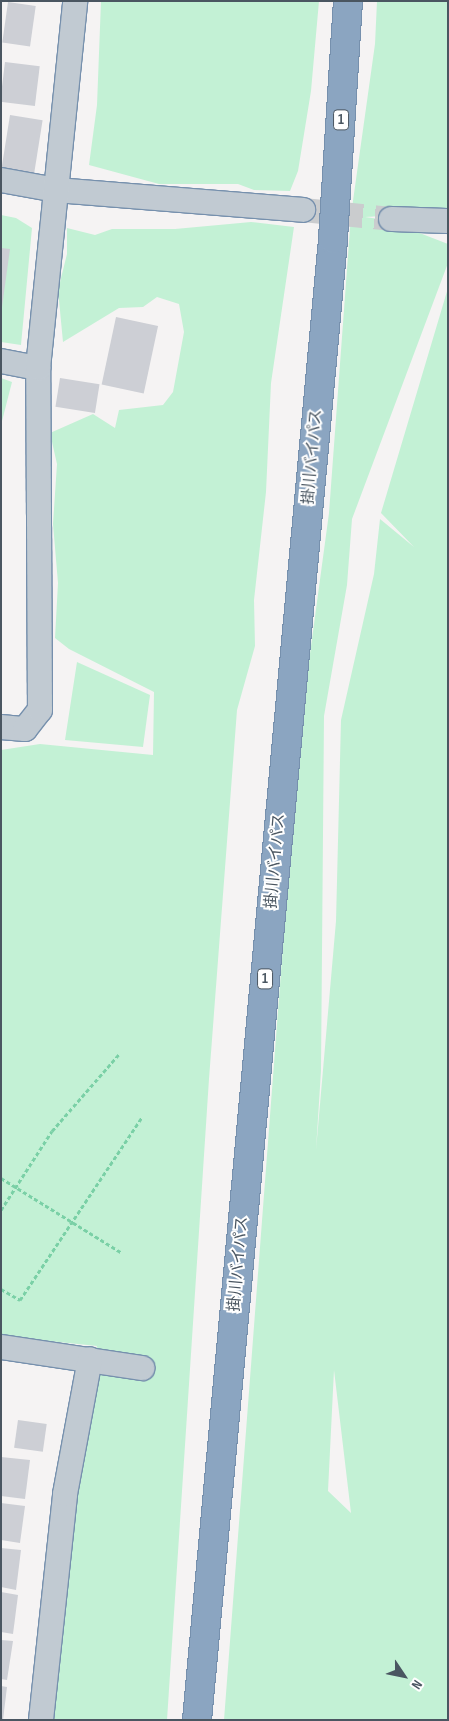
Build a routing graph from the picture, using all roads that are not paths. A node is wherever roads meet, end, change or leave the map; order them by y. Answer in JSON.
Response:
{"nodes":[{"id":1,"x":74,"y":1,"type":"edge"},
{"id":2,"x":348,"y":1,"type":"edge"},
{"id":3,"x":1,"y":180,"type":"edge"},
{"id":4,"x":56,"y":190,"type":"junction"},
{"id":5,"x":303,"y":210,"type":"tunnel mouth"},
{"id":6,"x":392,"y":219,"type":"tunnel mouth"},
{"id":7,"x":448,"y":221,"type":"edge"},
{"id":8,"x":1,"y":361,"type":"edge"},
{"id":9,"x":38,"y":368,"type":"junction"},
{"id":10,"x":1,"y":727,"type":"edge"},
{"id":11,"x":1,"y":1347,"type":"edge"},
{"id":12,"x":90,"y":1359,"type":"junction"},
{"id":13,"x":142,"y":1368,"type":"dead end"},
{"id":14,"x":41,"y":1720,"type":"edge"},
{"id":15,"x":197,"y":1720,"type":"edge"}],
"edges":[{"from":1,"to":4,"type":"street"},
{"from":2,"to":15,"type":"highway","name":"掛川バイパス","number":"1"},
{"from":3,"to":4,"type":"street"},
{"from":4,"to":5,"type":"street"},
{"from":4,"to":9,"type":"street"},
{"from":6,"to":7,"type":"street"},
{"from":8,"to":9,"type":"street"},
{"from":9,"to":10,"type":"street"},
{"from":11,"to":12,"type":"street"},
{"from":12,"to":13,"type":"street"},
{"from":12,"to":14,"type":"street"}]}
